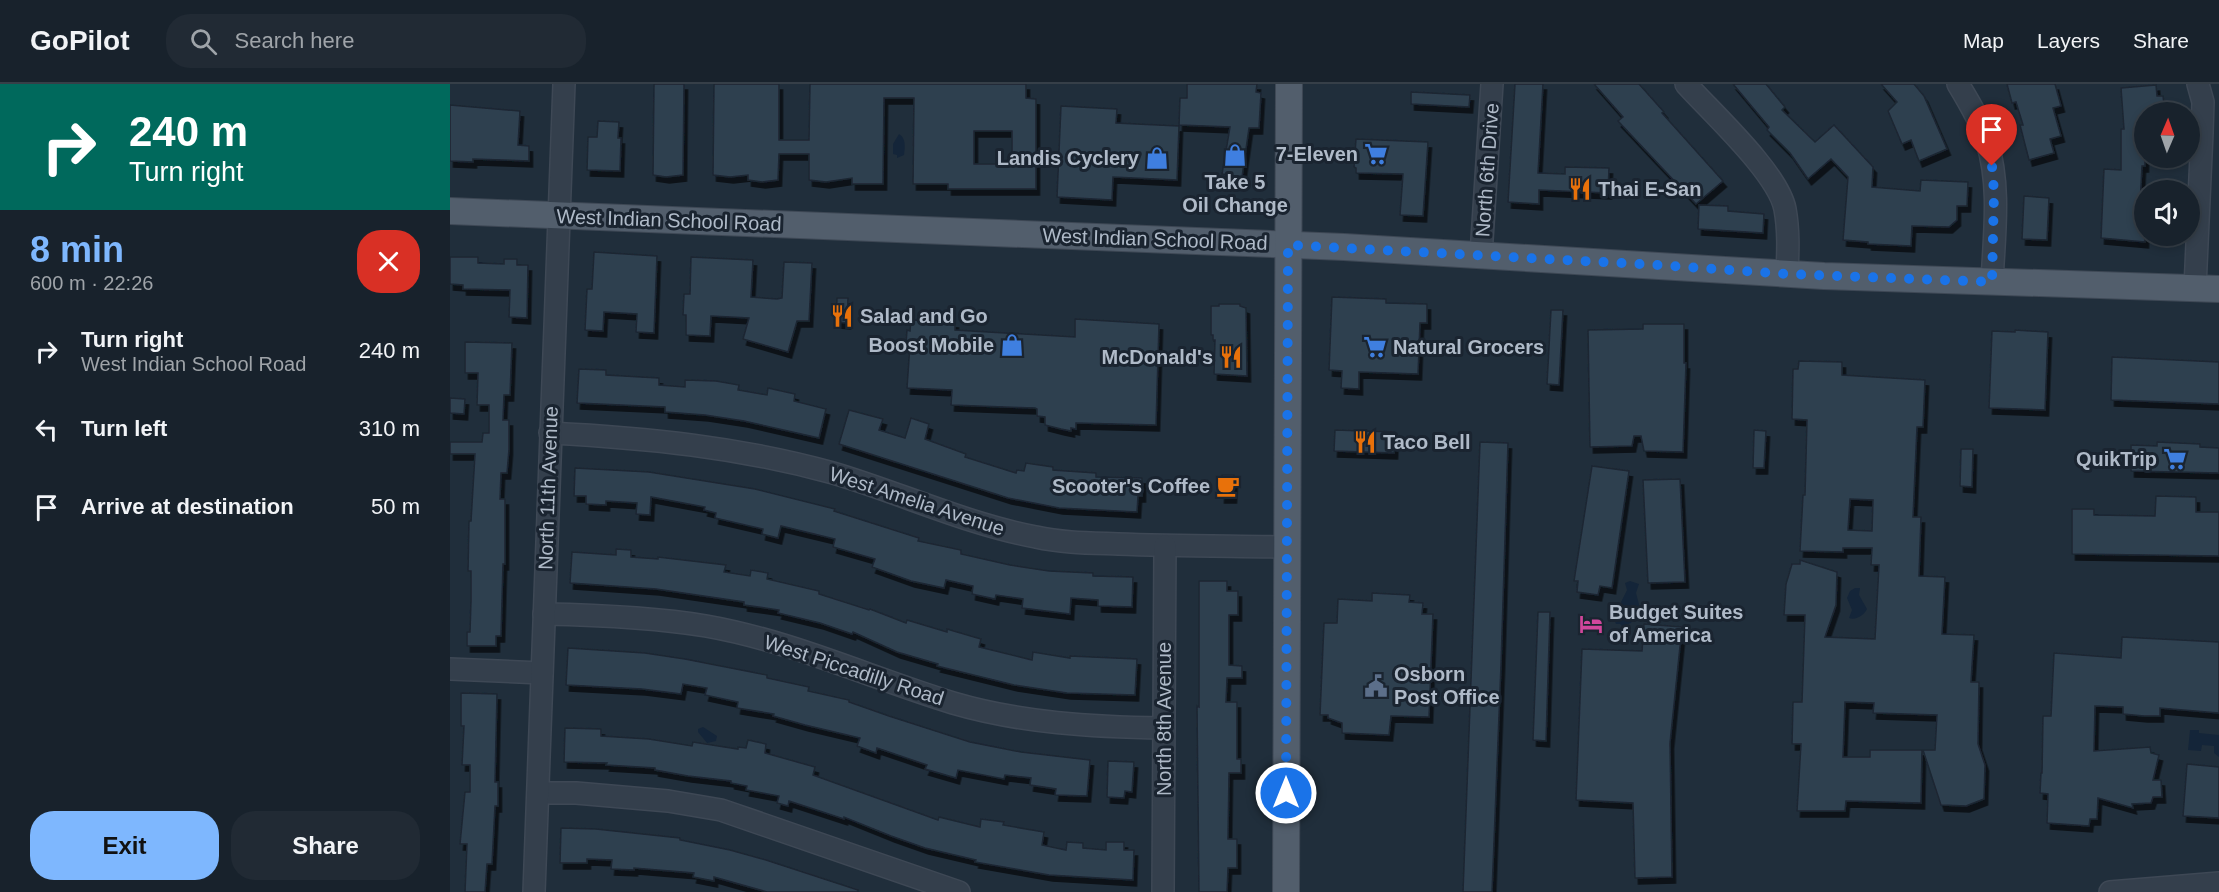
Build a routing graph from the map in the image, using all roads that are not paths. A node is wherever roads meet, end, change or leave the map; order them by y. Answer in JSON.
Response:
{"nodes":[{"id":1,"x":564,"y":84,"type":"edge"},
{"id":2,"x":1289,"y":84,"type":"edge"},
{"id":3,"x":1492,"y":84,"type":"edge"},
{"id":4,"x":1686,"y":84,"type":"edge"},
{"id":5,"x":1958,"y":84,"type":"edge"},
{"id":6,"x":2199,"y":84,"type":"edge"},
{"id":7,"x":450,"y":211,"type":"edge"},
{"id":8,"x":559,"y":216,"type":"junction"},
{"id":9,"x":1288,"y":245,"type":"junction"},
{"id":10,"x":1481,"y":255,"type":"junction"},
{"id":11,"x":1787,"y":274,"type":"junction"},
{"id":12,"x":1992,"y":282,"type":"junction"},
{"id":13,"x":2207,"y":289,"type":"edge"},
{"id":14,"x":550,"y":433,"type":"junction"},
{"id":15,"x":1165,"y":546,"type":"junction"},
{"id":16,"x":1286,"y":547,"type":"junction"},
{"id":17,"x":544,"y":614,"type":"junction"},
{"id":18,"x":450,"y":669,"type":"edge"},
{"id":19,"x":542,"y":673,"type":"junction"},
{"id":20,"x":1164,"y":728,"type":"junction"},
{"id":21,"x":538,"y":793,"type":"junction"},
{"id":22,"x":2219,"y":883,"type":"edge"},
{"id":23,"x":534,"y":892,"type":"edge"},
{"id":24,"x":959,"y":892,"type":"edge"},
{"id":25,"x":1163,"y":892,"type":"edge"},
{"id":26,"x":1286,"y":892,"type":"edge"},
{"id":27,"x":2109,"y":892,"type":"edge"}],
"edges":[{"from":1,"to":8,"type":"street","name":"North 11th Avenue"},
{"from":2,"to":9,"type":"main road"},
{"from":3,"to":10,"type":"street","name":"North 6th Drive"},
{"from":4,"to":11,"type":"street"},
{"from":5,"to":12,"type":"street"},
{"from":6,"to":13,"type":"street"},
{"from":7,"to":8,"type":"main road","name":"West Indian School Road"},
{"from":8,"to":9,"type":"main road","name":"West Indian School Road"},
{"from":8,"to":14,"type":"street","name":"North 11th Avenue"},
{"from":9,"to":10,"type":"main road","name":"West Indian School Road"},
{"from":9,"to":16,"type":"main road"},
{"from":10,"to":11,"type":"main road","name":"West Indian School Road"},
{"from":11,"to":12,"type":"main road","name":"West Indian School Road"},
{"from":12,"to":13,"type":"main road","name":"West Indian School Road"},
{"from":14,"to":15,"type":"street","name":"West Amelia Avenue"},
{"from":14,"to":17,"type":"street","name":"North 11th Avenue"},
{"from":15,"to":16,"type":"street","name":"West Amelia Avenue"},
{"from":15,"to":20,"type":"street","name":"North 8th Avenue"},
{"from":16,"to":26,"type":"main road"},
{"from":17,"to":19,"type":"street","name":"North 11th Avenue"},
{"from":17,"to":20,"type":"street","name":"West Piccadilly Road"},
{"from":18,"to":19,"type":"street"},
{"from":19,"to":21,"type":"street","name":"North 11th Avenue"},
{"from":20,"to":25,"type":"street","name":"North 8th Avenue"},
{"from":21,"to":23,"type":"street","name":"North 11th Avenue"},
{"from":21,"to":24,"type":"street"},
{"from":22,"to":27,"type":"street"}]}
